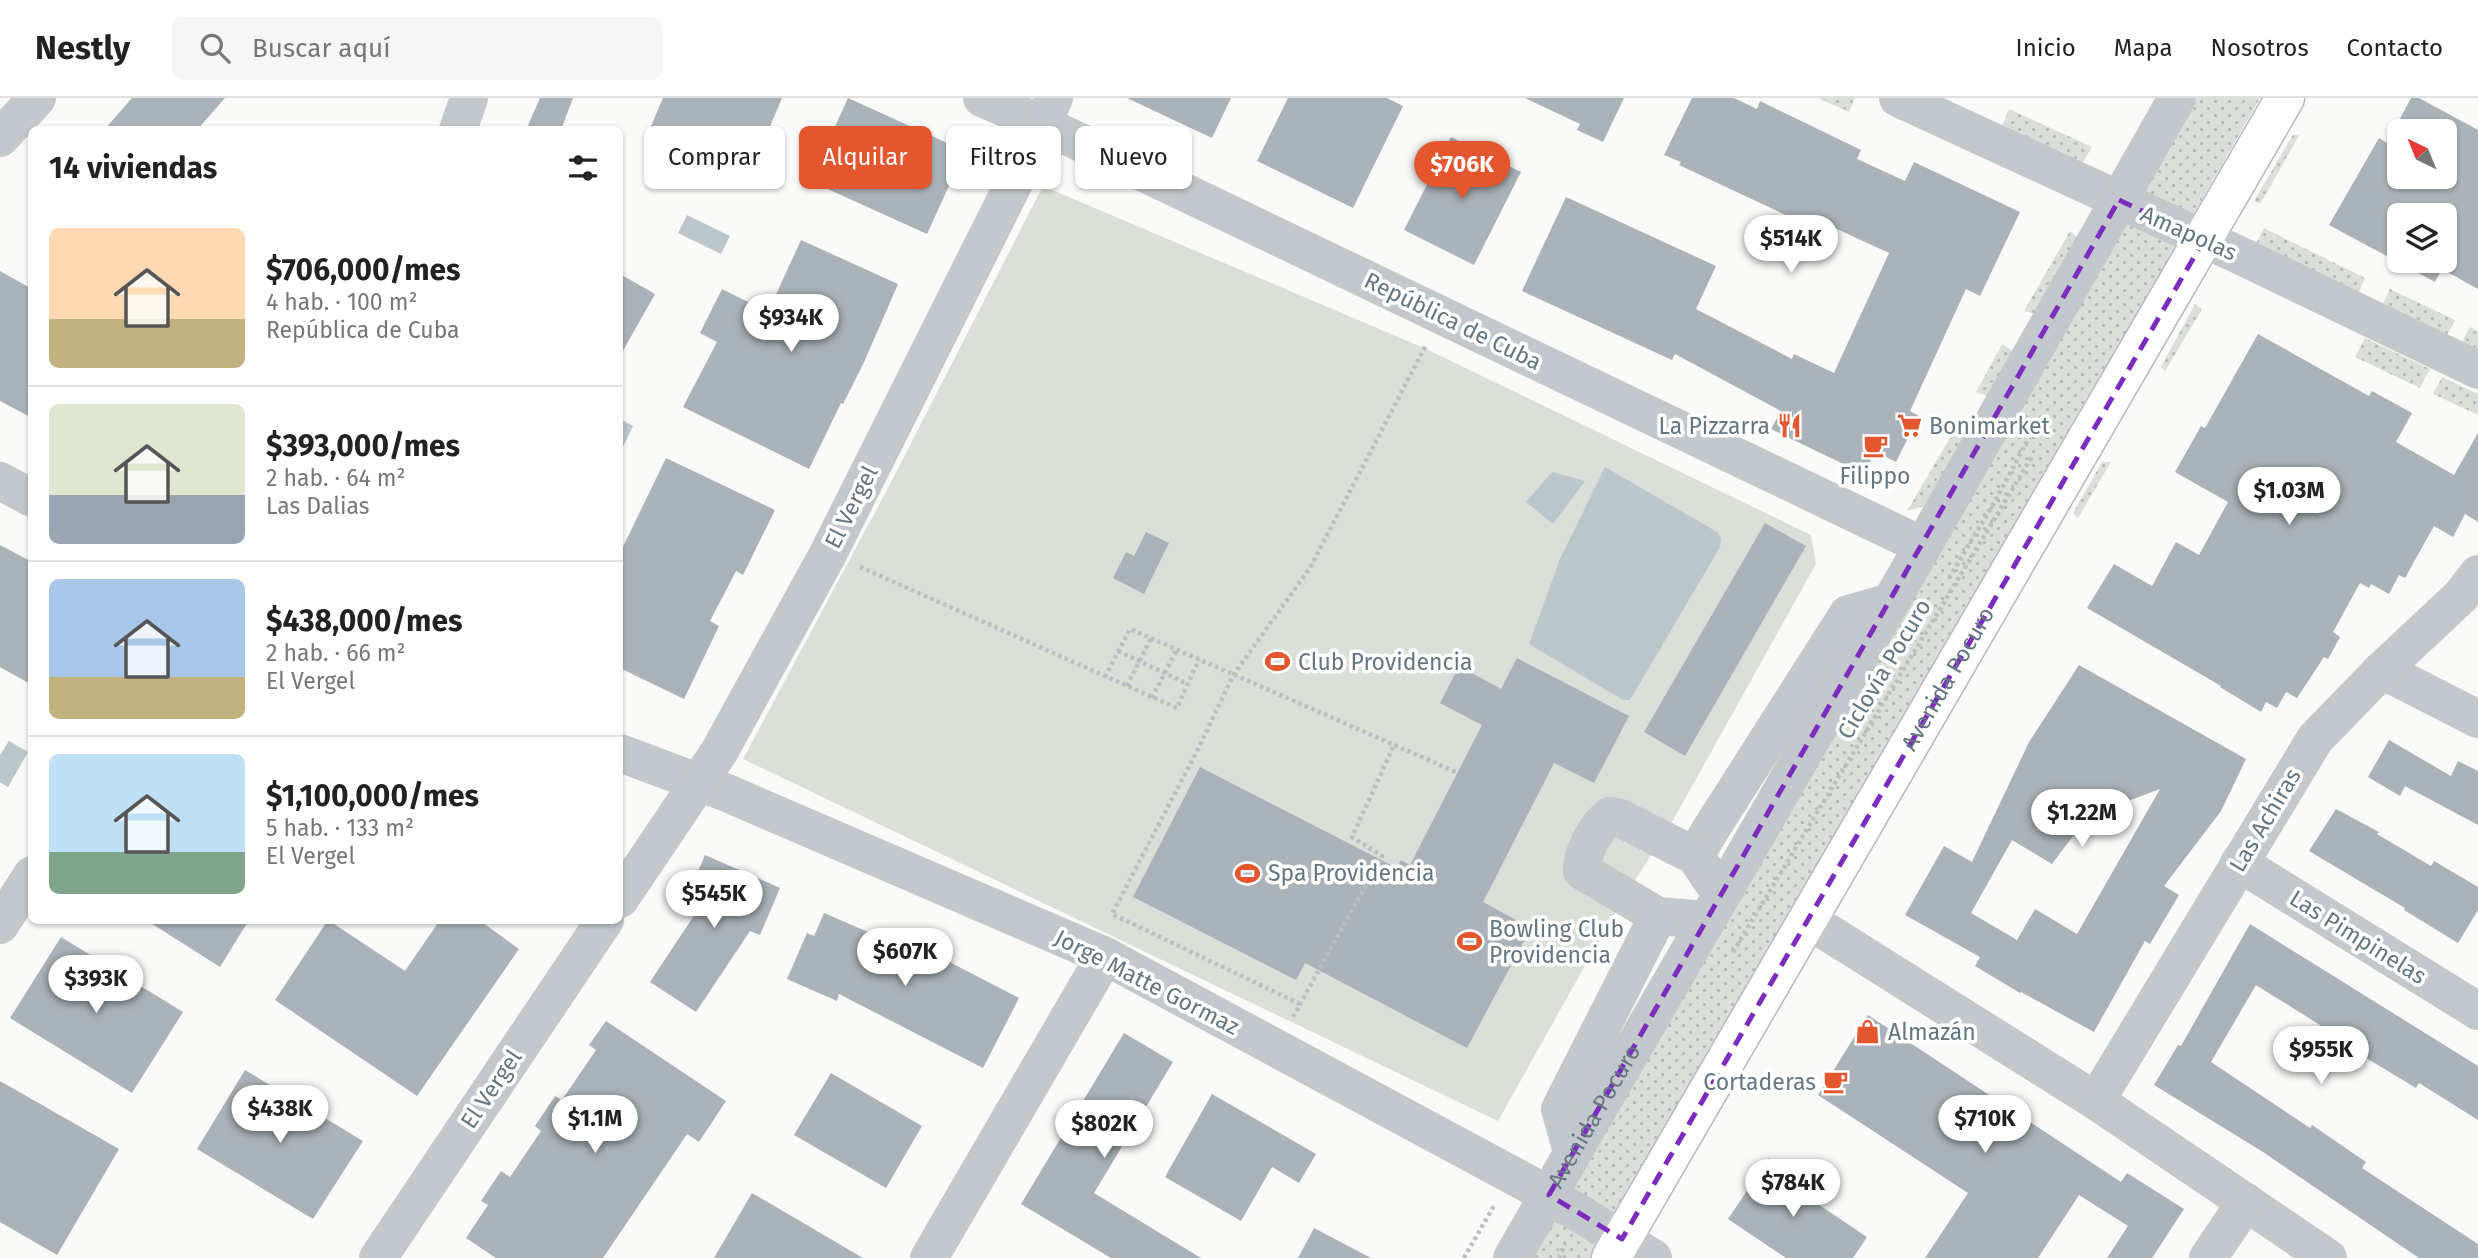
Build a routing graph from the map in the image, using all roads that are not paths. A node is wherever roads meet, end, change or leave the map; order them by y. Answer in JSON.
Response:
{"nodes":[{"id":1,"x":15,"y":98,"type":"edge"},
{"id":2,"x":37,"y":98,"type":"edge"},
{"id":3,"x":470,"y":98,"type":"edge"},
{"id":4,"x":982,"y":98,"type":"edge"},
{"id":5,"x":1898,"y":98,"type":"edge"},
{"id":6,"x":2177,"y":98,"type":"edge"},
{"id":7,"x":2285,"y":98,"type":"edge"},
{"id":8,"x":1048,"y":111,"type":"edge"},
{"id":9,"x":460,"y":126,"type":"edge"},
{"id":10,"x":0,"y":136,"type":"edge"},
{"id":11,"x":2119,"y":200,"type":"junction"},
{"id":12,"x":2204,"y":240,"type":"junction"},
{"id":13,"x":2478,"y":370,"type":"edge"},
{"id":14,"x":0,"y":481,"type":"edge"},
{"id":15,"x":28,"y":496,"type":"edge"},
{"id":16,"x":1923,"y":546,"type":"junction"},
{"id":17,"x":2478,"y":574,"type":"edge"},
{"id":18,"x":1891,"y":602,"type":"junction"},
{"id":19,"x":2382,"y":670,"type":"junction"},
{"id":20,"x":2478,"y":719,"type":"edge"},
{"id":21,"x":623,"y":754,"type":"edge"},
{"id":22,"x":699,"y":782,"type":"junction"},
{"id":23,"x":1695,"y":856,"type":"junction"},
{"id":24,"x":2239,"y":863,"type":"junction"},
{"id":25,"x":28,"y":881,"type":"edge"},
{"id":26,"x":623,"y":895,"type":"edge"},
{"id":27,"x":1713,"y":907,"type":"junction"},
{"id":28,"x":1658,"y":916,"type":"junction"},
{"id":29,"x":1808,"y":920,"type":"junction"},
{"id":30,"x":602,"y":924,"type":"edge"},
{"id":31,"x":0,"y":925,"type":"edge"},
{"id":32,"x":1105,"y":956,"type":"junction"},
{"id":33,"x":2478,"y":1011,"type":"edge"},
{"id":34,"x":2096,"y":1101,"type":"junction"},
{"id":35,"x":1572,"y":1152,"type":"junction"},
{"id":36,"x":2246,"y":1202,"type":"junction"},
{"id":37,"x":1563,"y":1203,"type":"junction"},
{"id":38,"x":1629,"y":1252,"type":"edge"},
{"id":39,"x":378,"y":1258,"type":"edge"},
{"id":40,"x":929,"y":1258,"type":"edge"},
{"id":41,"x":1512,"y":1258,"type":"edge"},
{"id":42,"x":2208,"y":1258,"type":"edge"},
{"id":43,"x":2328,"y":1258,"type":"edge"}],
"edges":[{"from":1,"to":10,"type":"street"},
{"from":2,"to":10,"type":"street"},
{"from":3,"to":9,"type":"street"},
{"from":4,"to":8,"type":"street","name":"República de Cuba"},
{"from":5,"to":11,"type":"street","name":"Amapolas"},
{"from":6,"to":11,"type":"street","name":"Avenida Pocuro"},
{"from":7,"to":12,"type":"main road","name":"Avenida Pocuro"},
{"from":8,"to":16,"type":"street","name":"República de Cuba"},
{"from":8,"to":22,"type":"street","name":"El Vergel"},
{"from":11,"to":12,"type":"street","name":"Amapolas"},
{"from":11,"to":16,"type":"street","name":"Avenida Pocuro"},
{"from":12,"to":13,"type":"street","name":"Amapolas"},
{"from":12,"to":29,"type":"main road","name":"Avenida Pocuro"},
{"from":14,"to":15,"type":"street"},
{"from":16,"to":18,"type":"street","name":"Avenida Pocuro"},
{"from":17,"to":19,"type":"street","name":"Las Achiras"},
{"from":18,"to":23,"type":"street"},
{"from":18,"to":27,"type":"street","name":"Avenida Pocuro"},
{"from":19,"to":20,"type":"street"},
{"from":19,"to":24,"type":"street","name":"Las Achiras"},
{"from":21,"to":22,"type":"street","name":"Jorge Matte Gormaz"},
{"from":22,"to":26,"type":"street","name":"El Vergel"},
{"from":22,"to":32,"type":"street","name":"Jorge Matte Gormaz"},
{"from":23,"to":27,"type":"street"},
{"from":23,"to":28,"type":"street"},
{"from":24,"to":33,"type":"street","name":"Las Pimpinelas"},
{"from":24,"to":34,"type":"street","name":"Las Achiras"},
{"from":25,"to":31,"type":"street"},
{"from":27,"to":28,"type":"street"},
{"from":27,"to":35,"type":"street","name":"Avenida Pocuro"},
{"from":28,"to":35,"type":"street"},
{"from":29,"to":34,"type":"street"},
{"from":29,"to":38,"type":"main road","name":"Avenida Pocuro"},
{"from":30,"to":39,"type":"street","name":"El Vergel"},
{"from":32,"to":37,"type":"street","name":"Jorge Matte Gormaz"},
{"from":32,"to":40,"type":"street"},
{"from":34,"to":36,"type":"street"},
{"from":35,"to":37,"type":"street","name":"Avenida Pocuro"},
{"from":36,"to":42,"type":"street"},
{"from":36,"to":43,"type":"street"},
{"from":37,"to":38,"type":"street","name":"Jorge Matte Gormaz"},
{"from":37,"to":41,"type":"street","name":"Avenida Pocuro"}]}
